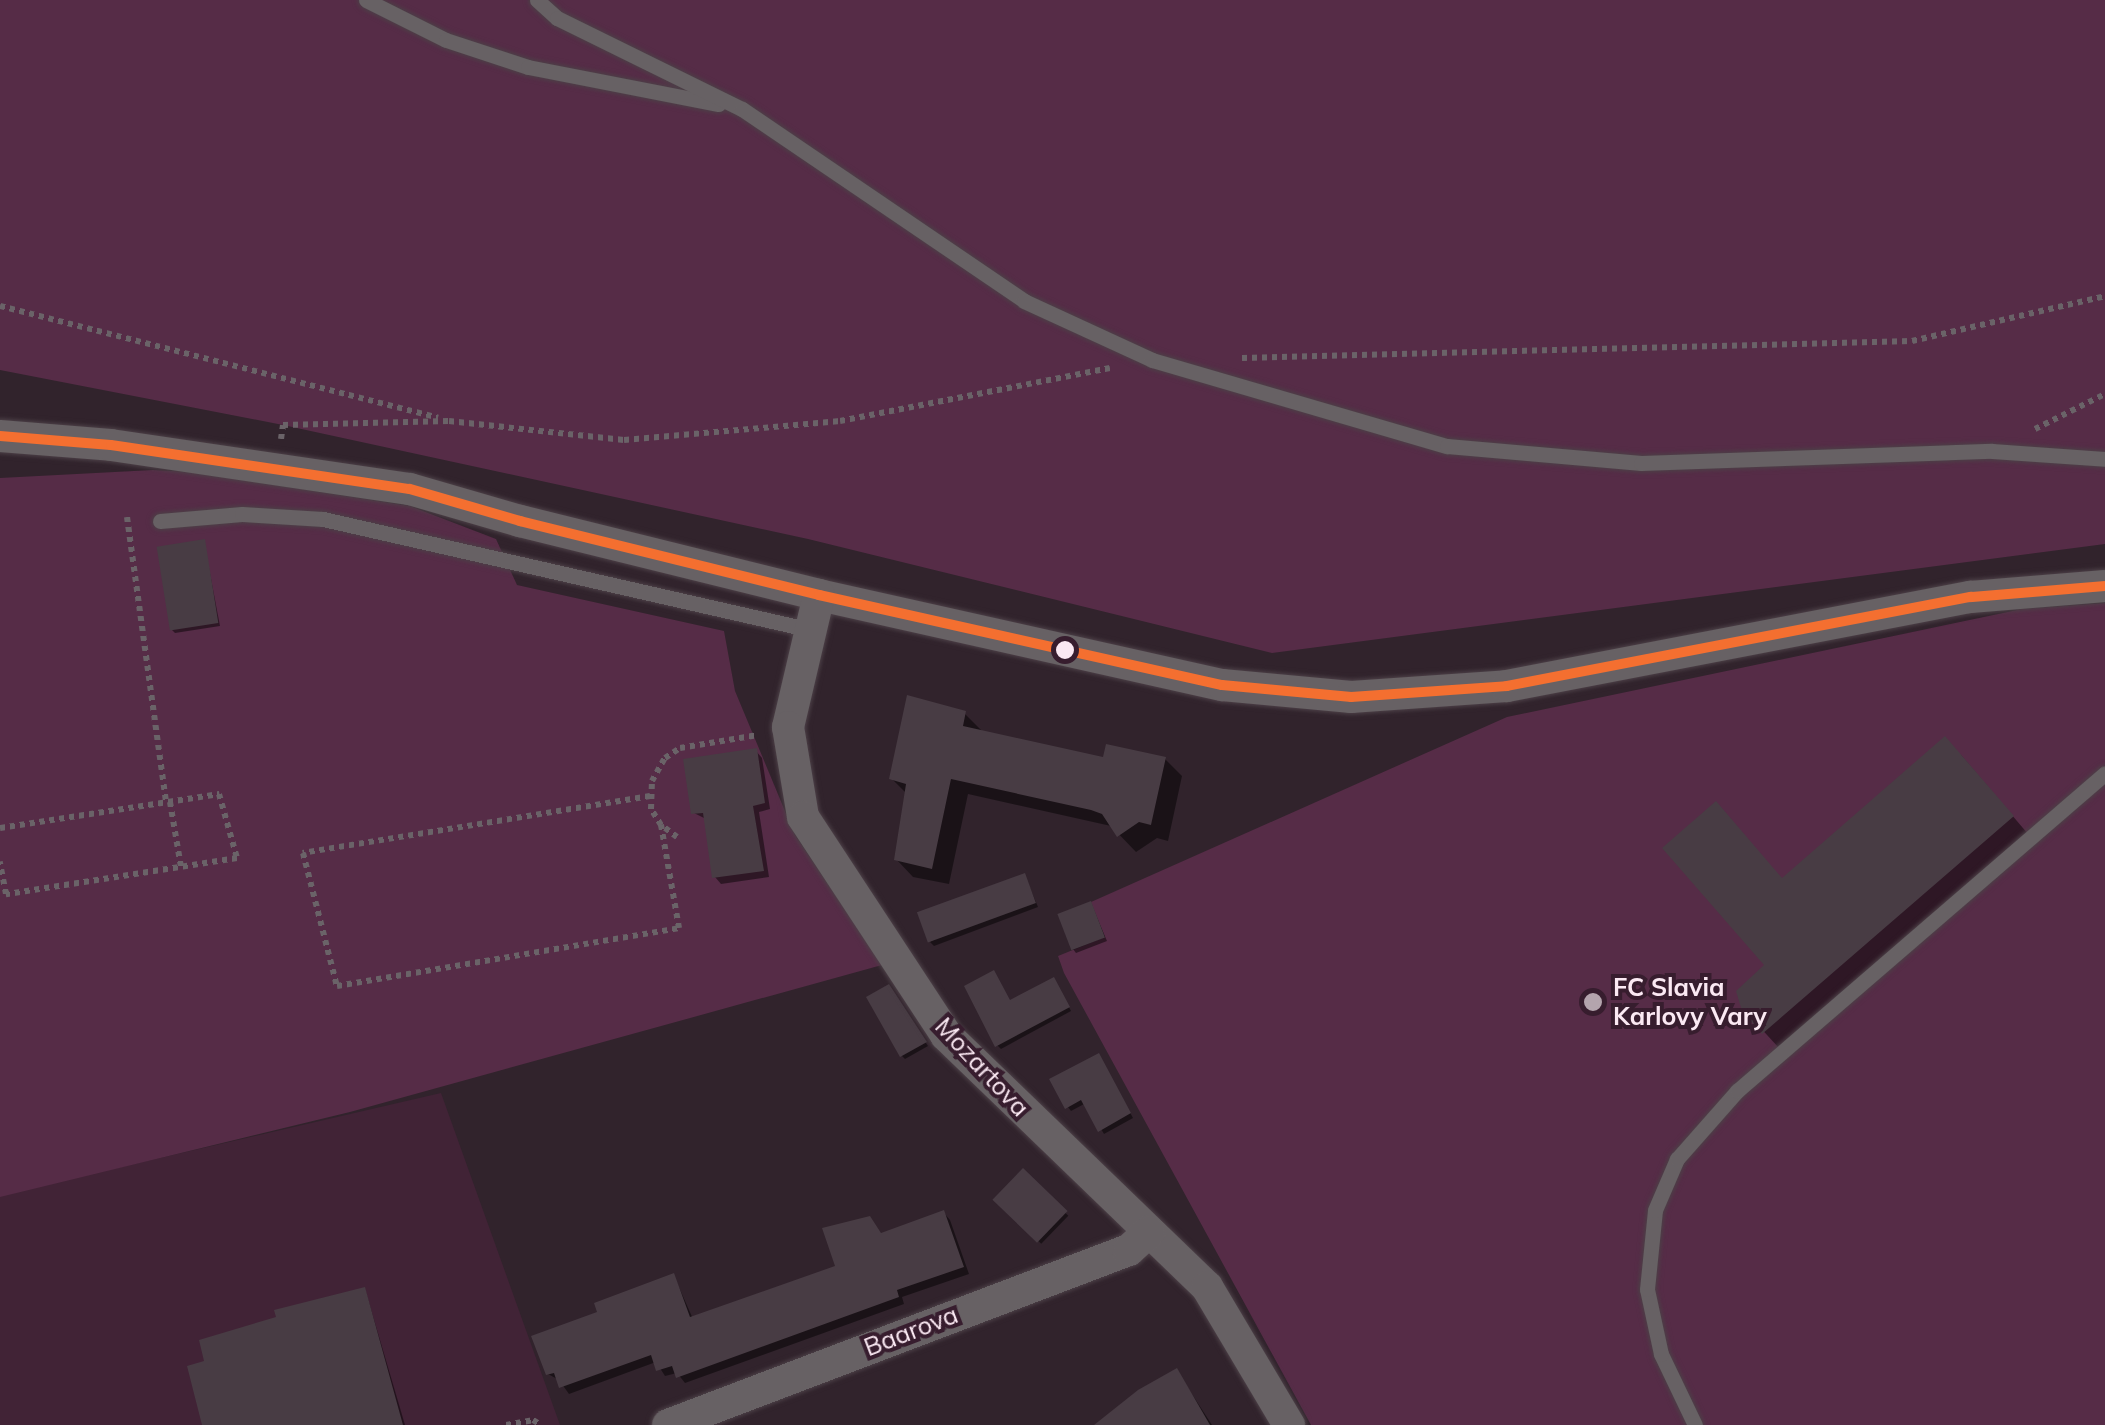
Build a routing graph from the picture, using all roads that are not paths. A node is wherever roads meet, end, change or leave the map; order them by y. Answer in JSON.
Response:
{"nodes":[{"id":1,"x":366,"y":0,"type":"edge"},
{"id":2,"x":536,"y":0,"type":"edge"},
{"id":3,"x":742,"y":109,"type":"junction"},
{"id":4,"x":0,"y":436,"type":"edge"},
{"id":5,"x":2105,"y":460,"type":"edge"},
{"id":6,"x":160,"y":520,"type":"dead end"},
{"id":7,"x":2105,"y":586,"type":"edge"},
{"id":8,"x":819,"y":595,"type":"junction"},
{"id":9,"x":810,"y":630,"type":"junction"},
{"id":10,"x":2105,"y":773,"type":"edge"},
{"id":11,"x":1149,"y":1232,"type":"junction"},
{"id":12,"x":668,"y":1425,"type":"edge"},
{"id":13,"x":1289,"y":1425,"type":"edge"},
{"id":14,"x":1694,"y":1425,"type":"edge"}],
"edges":[{"from":1,"to":3,"type":"lane"},
{"from":2,"to":3,"type":"lane"},
{"from":3,"to":5,"type":"lane"},
{"from":4,"to":8,"type":"street"},
{"from":6,"to":9,"type":"lane"},
{"from":7,"to":8,"type":"street"},
{"from":8,"to":9,"type":"street","name":"Mozartova"},
{"from":9,"to":11,"type":"street","name":"Mozartova"},
{"from":10,"to":14,"type":"lane"},
{"from":11,"to":12,"type":"street","name":"Baarova"},
{"from":11,"to":13,"type":"street","name":"Mozartova"}]}
